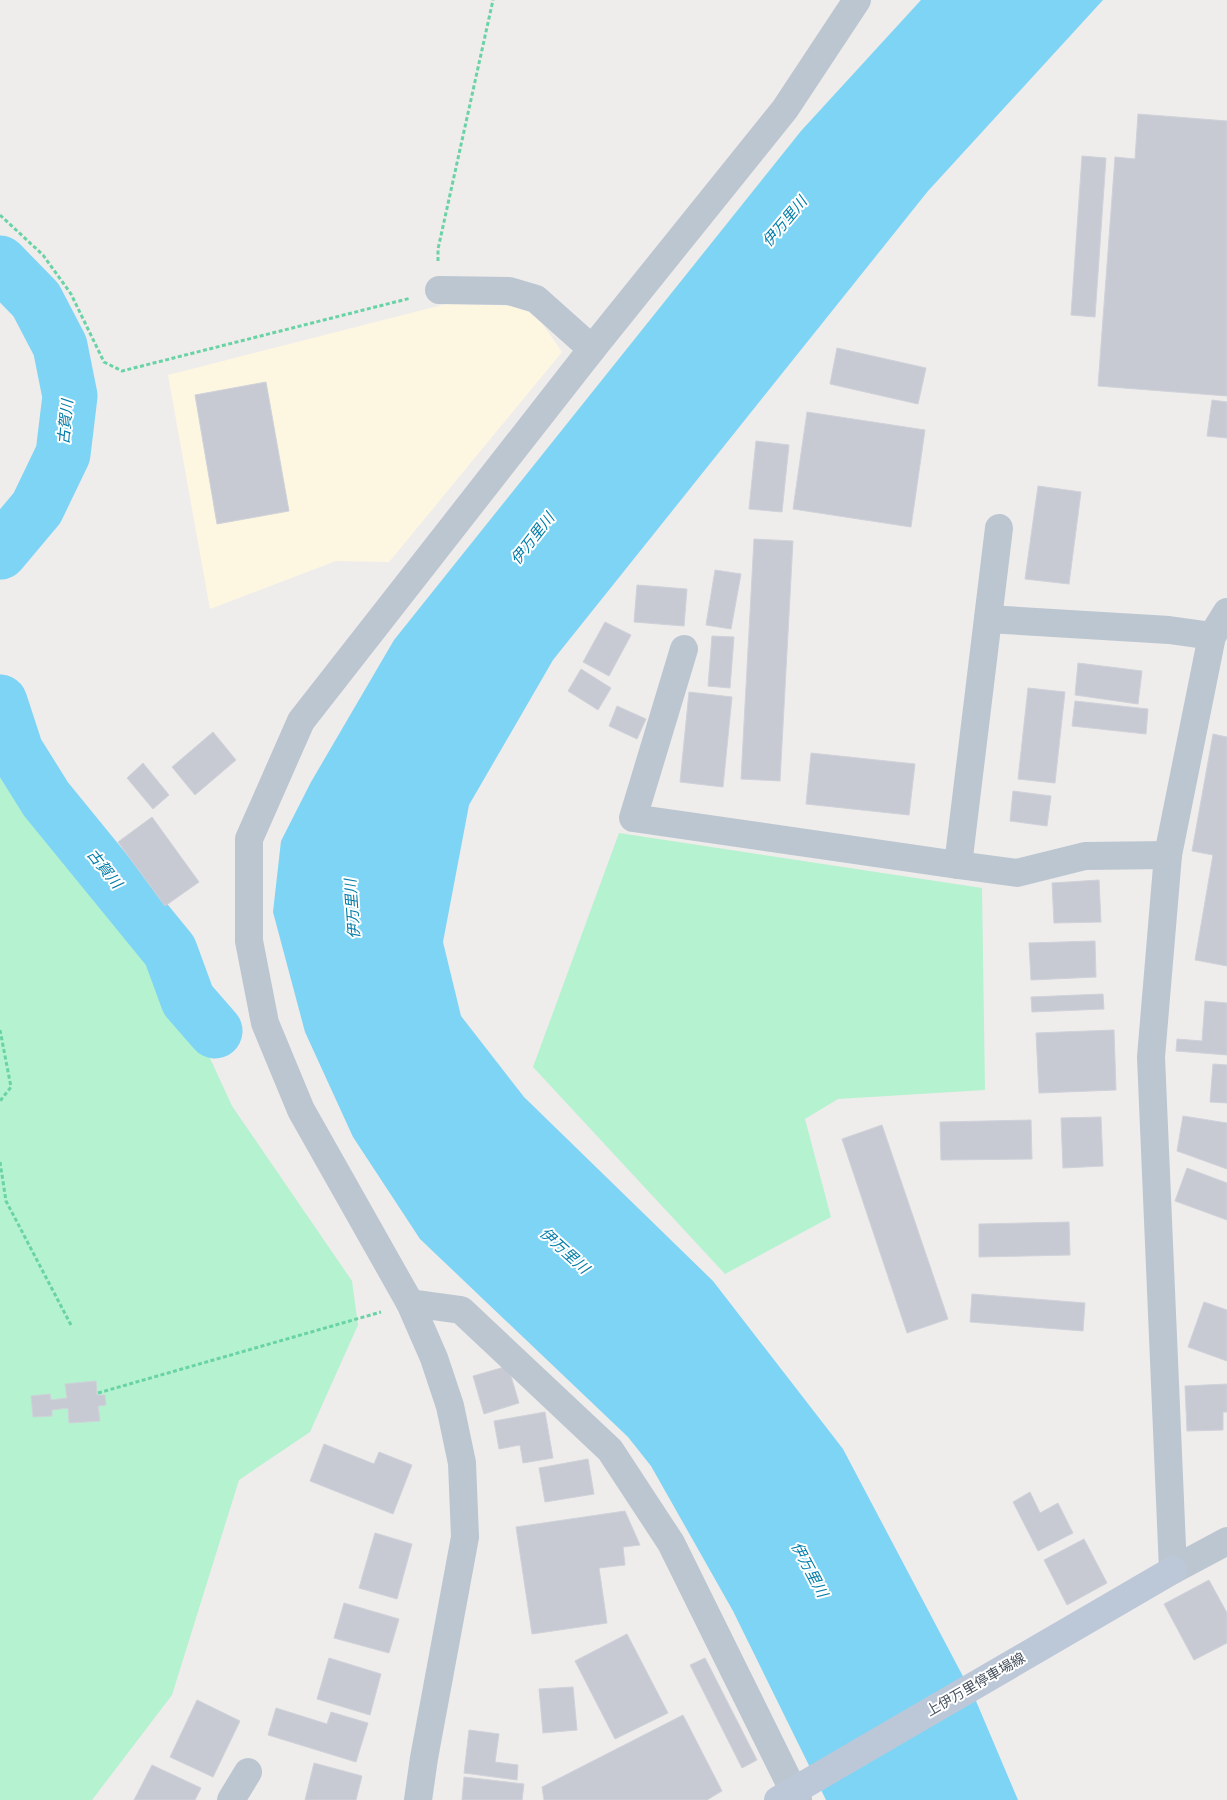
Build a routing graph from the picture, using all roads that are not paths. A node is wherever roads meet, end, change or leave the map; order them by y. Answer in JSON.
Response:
{"nodes":[{"id":1,"x":857,"y":0,"type":"edge"},
{"id":2,"x":439,"y":290,"type":"road end"},
{"id":3,"x":592,"y":348,"type":"junction"},
{"id":4,"x":999,"y":528,"type":"dead end"},
{"id":5,"x":1227,"y":612,"type":"edge"},
{"id":6,"x":988,"y":619,"type":"junction"},
{"id":7,"x":1212,"y":636,"type":"junction"},
{"id":8,"x":684,"y":649,"type":"dead end"},
{"id":9,"x":1168,"y":855,"type":"junction"},
{"id":10,"x":958,"y":865,"type":"junction"},
{"id":11,"x":410,"y":1303,"type":"junction"},
{"id":12,"x":1227,"y":1540,"type":"edge"},
{"id":13,"x":1173,"y":1570,"type":"junction"},
{"id":14,"x":248,"y":1772,"type":"dead end"},
{"id":15,"x":790,"y":1797,"type":"edge"},
{"id":16,"x":231,"y":1800,"type":"edge"},
{"id":17,"x":418,"y":1800,"type":"edge"}],
"edges":[{"from":1,"to":3,"type":"street"},
{"from":2,"to":3,"type":"street"},
{"from":3,"to":11,"type":"street"},
{"from":4,"to":6,"type":"street"},
{"from":5,"to":7,"type":"street"},
{"from":6,"to":7,"type":"street"},
{"from":6,"to":10,"type":"street"},
{"from":7,"to":9,"type":"street"},
{"from":8,"to":10,"type":"street"},
{"from":9,"to":10,"type":"street"},
{"from":9,"to":13,"type":"street"},
{"from":11,"to":15,"type":"street"},
{"from":11,"to":17,"type":"street"},
{"from":12,"to":13,"type":"street"},
{"from":13,"to":15,"type":"main road","name":"上伊万里停車場線"},
{"from":14,"to":16,"type":"street"}]}
